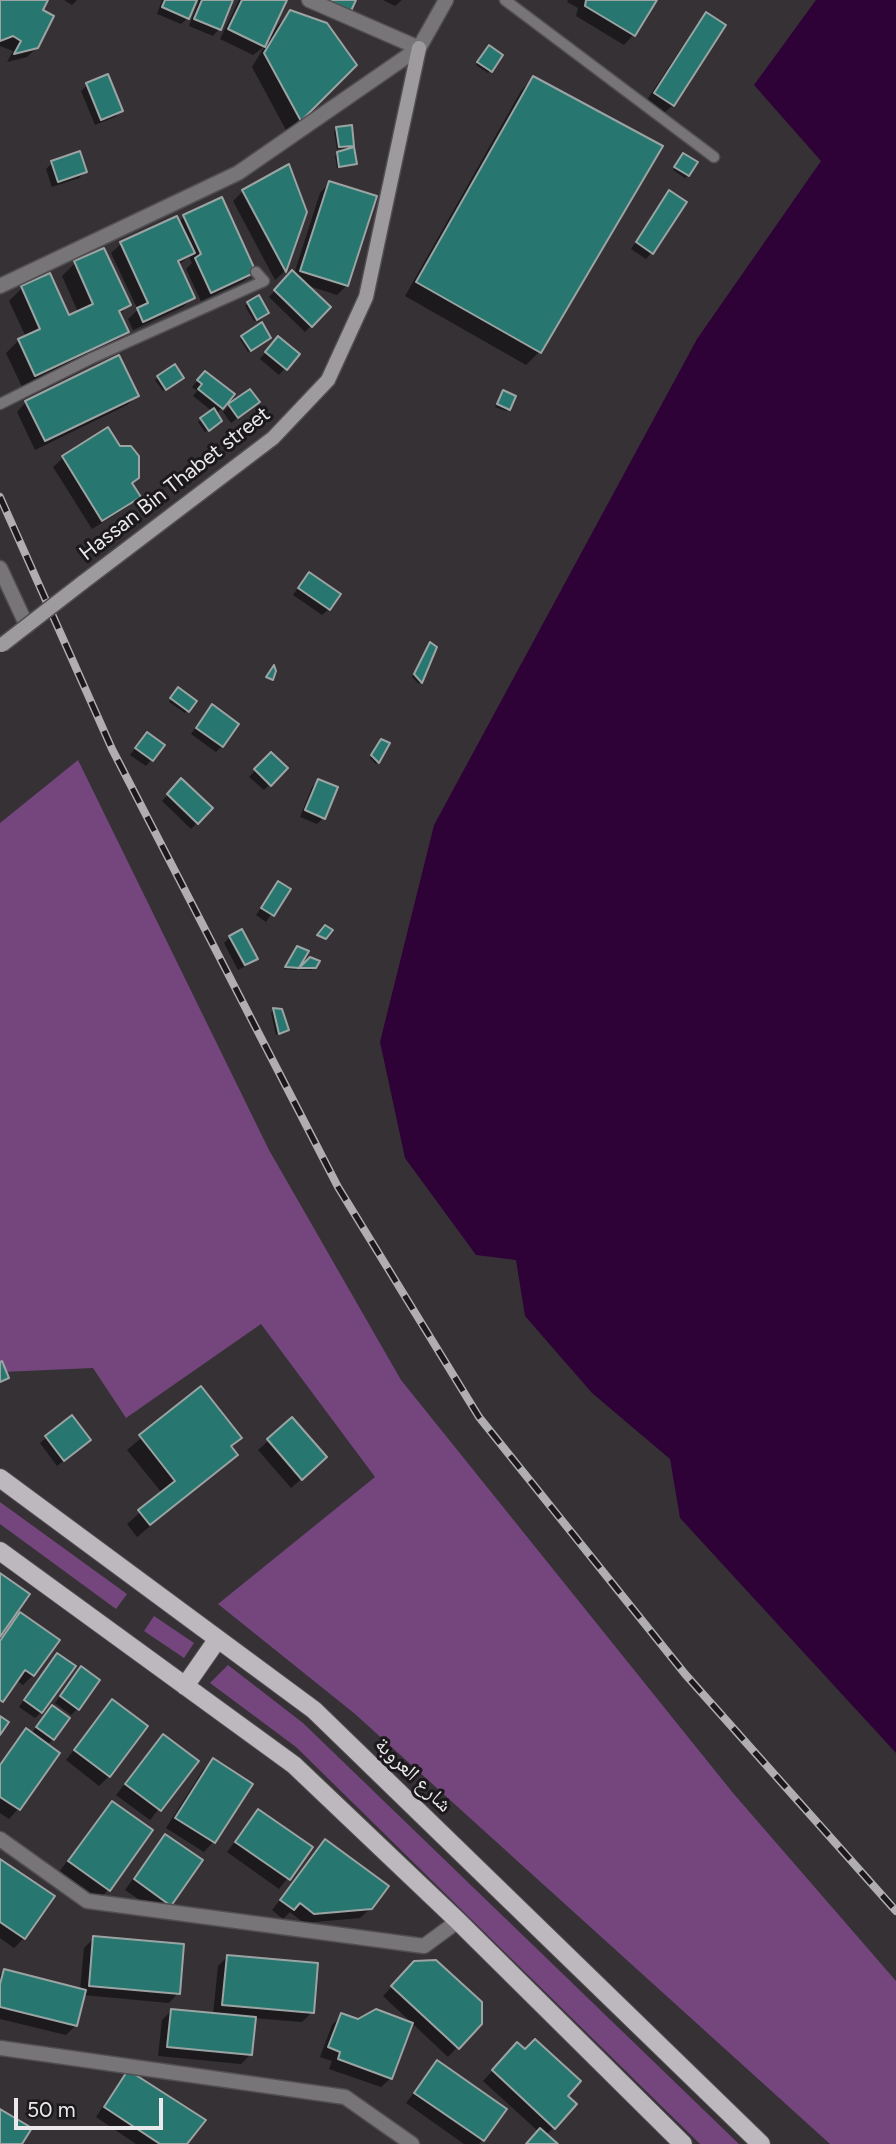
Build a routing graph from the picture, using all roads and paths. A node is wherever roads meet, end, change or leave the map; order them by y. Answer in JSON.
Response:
{"nodes":[{"id":1,"x":309,"y":0,"type":"edge"},
{"id":2,"x":446,"y":0,"type":"edge"},
{"id":3,"x":505,"y":0,"type":"edge"},
{"id":4,"x":419,"y":48,"type":"junction"},
{"id":5,"x":714,"y":157,"type":"dead end"},
{"id":6,"x":256,"y":272,"type":"dead end"},
{"id":7,"x":0,"y":286,"type":"edge"},
{"id":8,"x":0,"y":404,"type":"edge"},
{"id":9,"x":0,"y":568,"type":"edge"},
{"id":10,"x":27,"y":626,"type":"junction"},
{"id":11,"x":1,"y":646,"type":"edge"},
{"id":12,"x":0,"y":1478,"type":"edge"},
{"id":13,"x":0,"y":1551,"type":"edge"},
{"id":14,"x":217,"y":1640,"type":"junction"},
{"id":15,"x":185,"y":1686,"type":"junction"},
{"id":16,"x":0,"y":1839,"type":"edge"},
{"id":17,"x":458,"y":1921,"type":"junction"},
{"id":18,"x":0,"y":2048,"type":"edge"},
{"id":19,"x":412,"y":2144,"type":"edge"},
{"id":20,"x":683,"y":2144,"type":"edge"},
{"id":21,"x":761,"y":2144,"type":"edge"}],
"edges":[{"from":1,"to":4,"type":"street"},
{"from":2,"to":4,"type":"street"},
{"from":3,"to":5,"type":"lane"},
{"from":4,"to":7,"type":"street"},
{"from":4,"to":10,"type":"street","name":"Hassan Bin Thabet street","bridge":true},
{"from":6,"to":8,"type":"lane"},
{"from":9,"to":10,"type":"street"},
{"from":10,"to":11,"type":"street","name":"Hassan Bin Thabet street","bridge":true},
{"from":12,"to":14,"type":"main road","name":"شارع العروبة"},
{"from":13,"to":15,"type":"main road"},
{"from":14,"to":15,"type":"main road"},
{"from":14,"to":21,"type":"main road","name":"شارع العروبة"},
{"from":15,"to":17,"type":"main road"},
{"from":16,"to":17,"type":"street"},
{"from":17,"to":20,"type":"main road"},
{"from":18,"to":19,"type":"street"}]}
